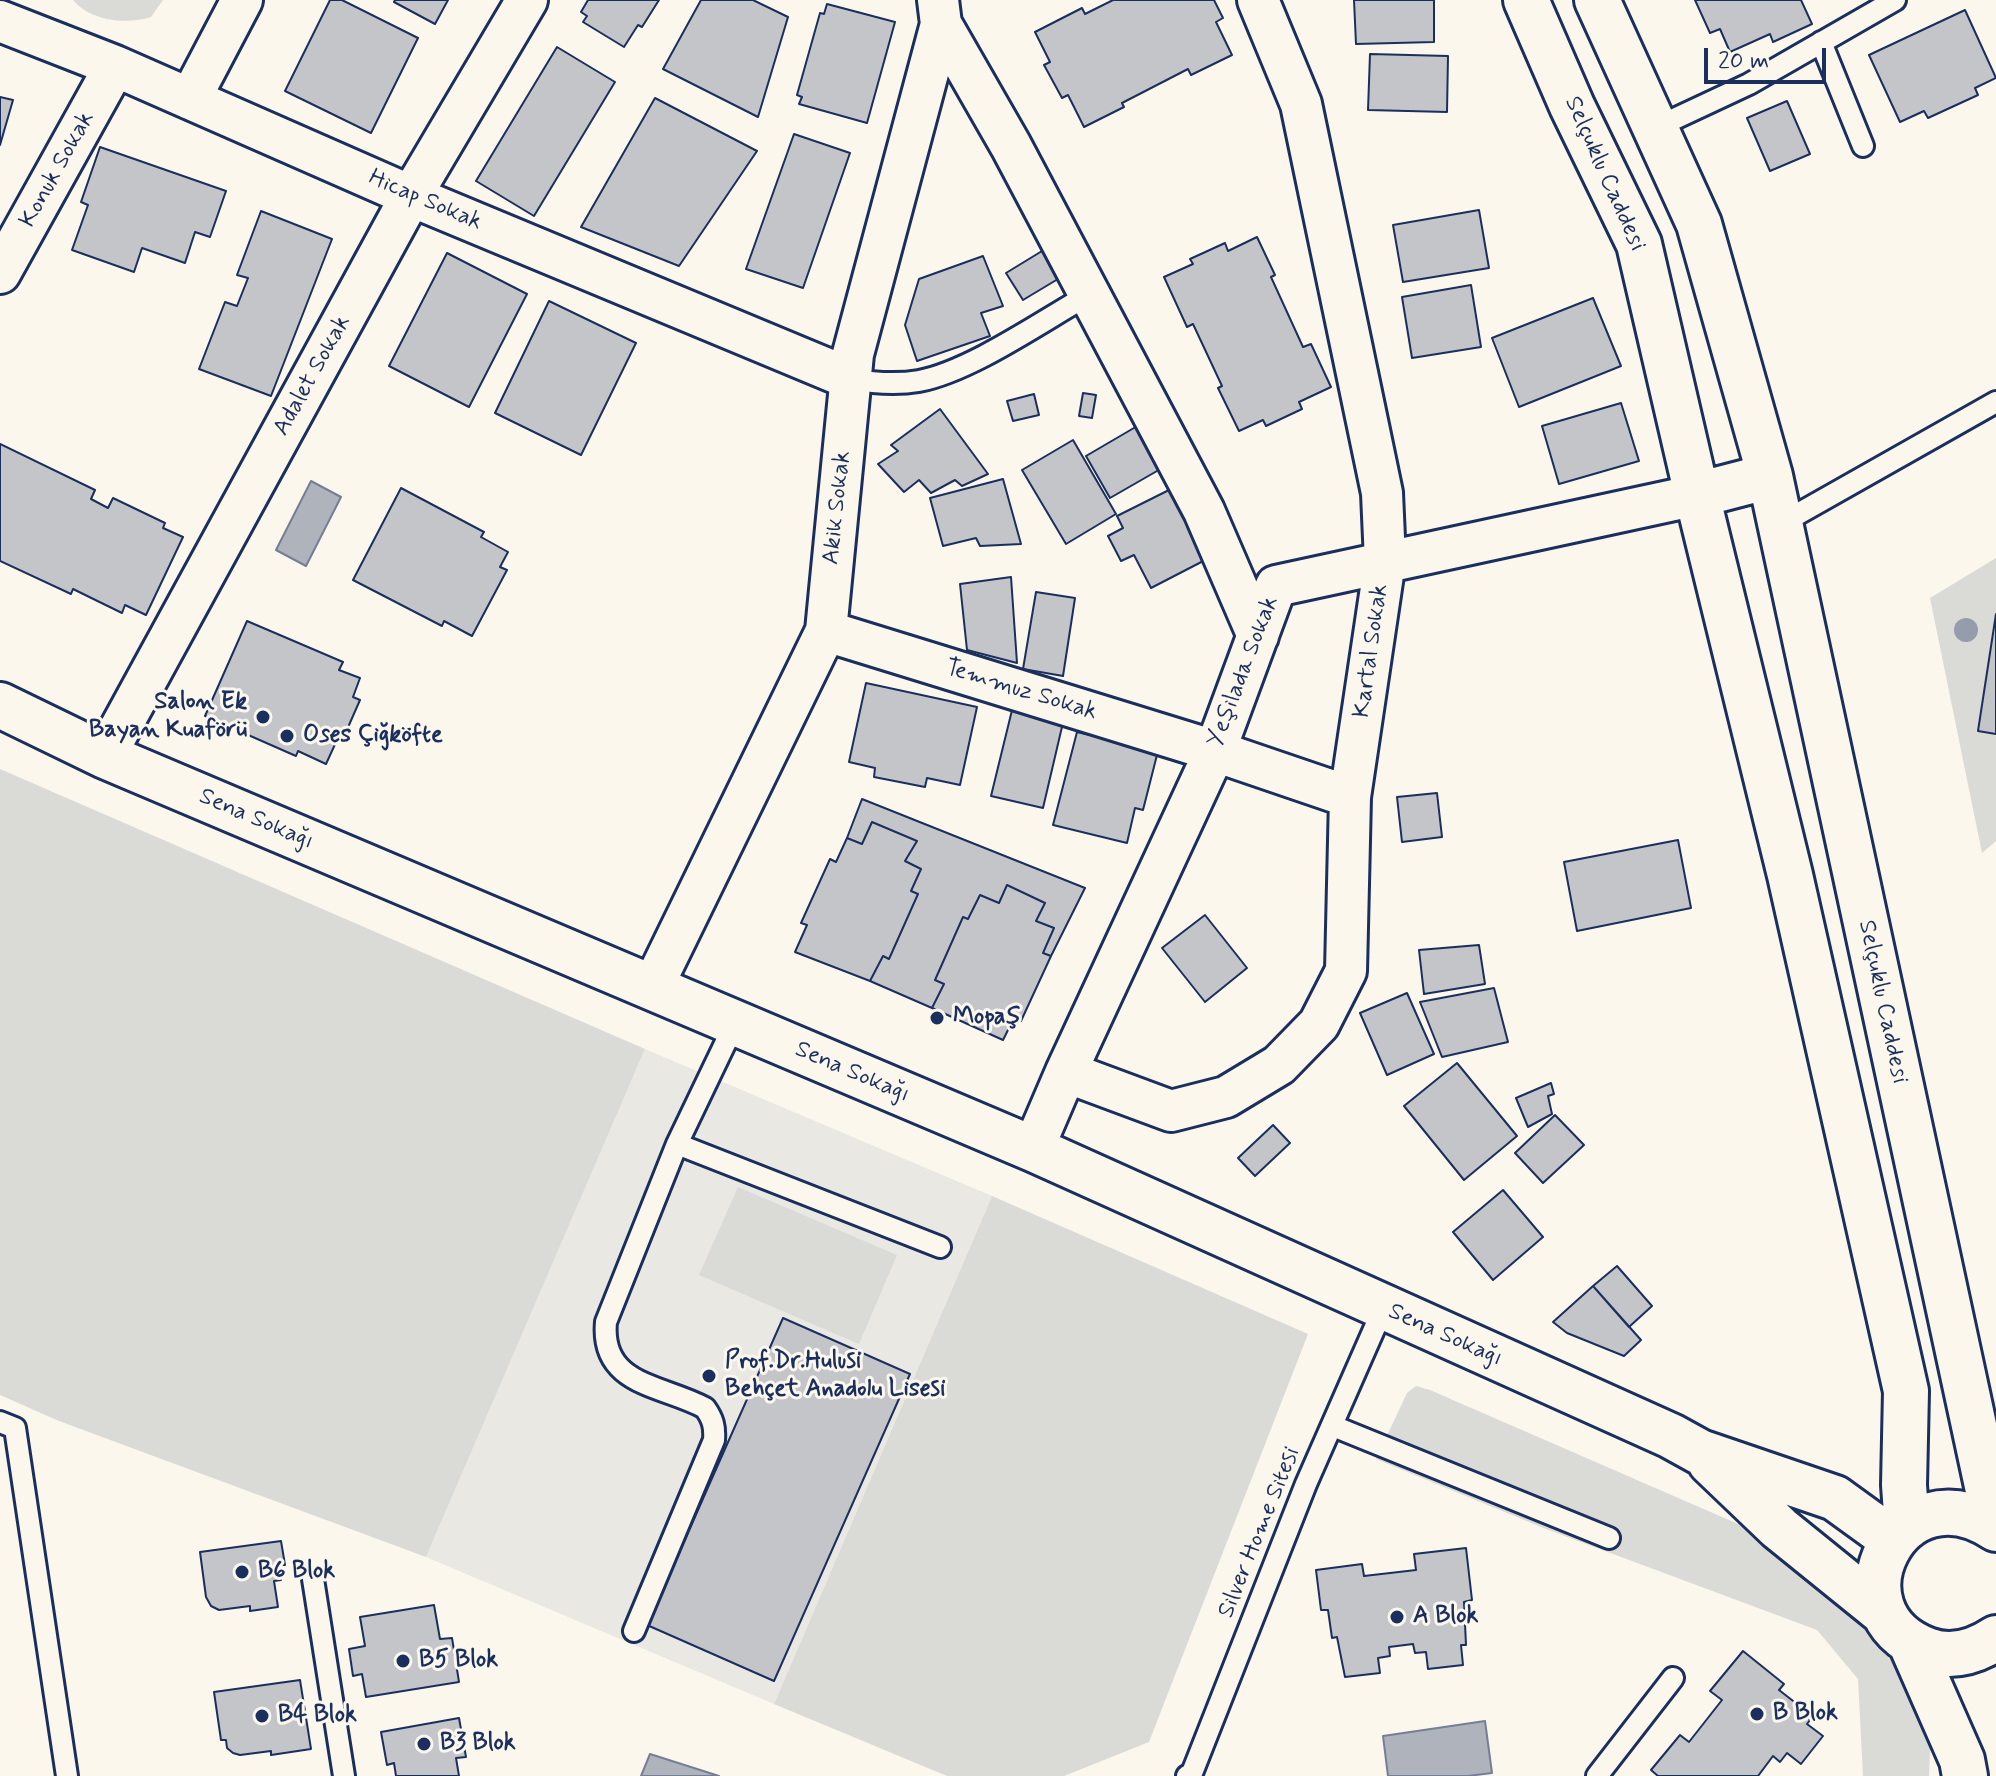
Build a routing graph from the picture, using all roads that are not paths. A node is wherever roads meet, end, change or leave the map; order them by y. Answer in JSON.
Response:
{"nodes":[{"id":1,"x":242,"y":0,"type":"edge"},
{"id":2,"x":527,"y":0,"type":"edge"},
{"id":3,"x":1258,"y":0,"type":"edge"},
{"id":4,"x":1526,"y":0,"type":"edge"},
{"id":5,"x":1597,"y":0,"type":"edge"},
{"id":6,"x":1889,"y":2,"type":"edge"},
{"id":7,"x":939,"y":12,"type":"edge"},
{"id":8,"x":35,"y":18,"type":"edge"},
{"id":9,"x":0,"y":21,"type":"edge"},
{"id":10,"x":1821,"y":42,"type":"junction"},
{"id":11,"x":115,"y":66,"type":"junction"},
{"id":12,"x":190,"y":99,"type":"junction"},
{"id":13,"x":1655,"y":128,"type":"junction"},
{"id":14,"x":1863,"y":146,"type":"dead end"},
{"id":15,"x":411,"y":196,"type":"junction"},
{"id":16,"x":0,"y":273,"type":"edge"},
{"id":17,"x":1090,"y":294,"type":"junction"},
{"id":18,"x":851,"y":379,"type":"junction"},
{"id":19,"x":1996,"y":402,"type":"edge"},
{"id":20,"x":1770,"y":476,"type":"junction"},
{"id":21,"x":1697,"y":495,"type":"junction"},
{"id":22,"x":1782,"y":523,"type":"junction"},
{"id":23,"x":1385,"y":561,"type":"junction"},
{"id":24,"x":826,"y":631,"type":"junction"},
{"id":25,"x":1258,"y":636,"type":"junction"},
{"id":26,"x":0,"y":705,"type":"edge"},
{"id":27,"x":1215,"y":751,"type":"junction"},
{"id":28,"x":105,"y":756,"type":"junction"},
{"id":29,"x":1350,"y":797,"type":"junction"},
{"id":30,"x":652,"y":988,"type":"junction"},
{"id":31,"x":735,"y":1023,"type":"junction"},
{"id":32,"x":1066,"y":1072,"type":"junction"},
{"id":33,"x":677,"y":1144,"type":"junction"},
{"id":34,"x":1033,"y":1149,"type":"junction"},
{"id":35,"x":940,"y":1247,"type":"dead end"},
{"id":36,"x":1383,"y":1309,"type":"junction"},
{"id":37,"x":0,"y":1422,"type":"edge"},
{"id":38,"x":1333,"y":1426,"type":"junction"},
{"id":39,"x":1700,"y":1452,"type":"junction"},
{"id":40,"x":1996,"y":1528,"type":"edge"},
{"id":41,"x":1900,"y":1533,"type":"junction"},
{"id":42,"x":1609,"y":1538,"type":"dead end"},
{"id":43,"x":313,"y":1579,"type":"dead end"},
{"id":44,"x":1898,"y":1629,"type":"junction"},
{"id":45,"x":634,"y":1631,"type":"dead end"},
{"id":46,"x":1996,"y":1638,"type":"edge"},
{"id":47,"x":1673,"y":1678,"type":"dead end"},
{"id":48,"x":67,"y":1776,"type":"edge"},
{"id":49,"x":344,"y":1776,"type":"edge"},
{"id":50,"x":1187,"y":1776,"type":"edge"},
{"id":51,"x":1597,"y":1776,"type":"edge"},
{"id":52,"x":1965,"y":1776,"type":"edge"}],
"edges":[{"from":1,"to":12,"type":"street"},
{"from":2,"to":15,"type":"street","name":"Adalet Sokak"},
{"from":3,"to":23,"type":"street","name":"Kartal Sokak"},
{"from":4,"to":21,"type":"street","name":"Selçuklu Caddesi"},
{"from":5,"to":13,"type":"street","name":"Selçuklu Caddesi"},
{"from":6,"to":10,"type":"lane"},
{"from":7,"to":17,"type":"street"},
{"from":7,"to":18,"type":"street","name":"Akik Sokak"},
{"from":8,"to":9,"type":"street","name":"Hicap Sokak"},
{"from":8,"to":11,"type":"street","name":"Hicap Sokak"},
{"from":10,"to":13,"type":"lane"},
{"from":10,"to":14,"type":"lane"},
{"from":11,"to":12,"type":"street","name":"Hicap Sokak"},
{"from":11,"to":16,"type":"street","name":"Konuk Sokak"},
{"from":12,"to":15,"type":"street","name":"Hicap Sokak"},
{"from":13,"to":20,"type":"street","name":"Selçuklu Caddesi"},
{"from":15,"to":18,"type":"street","name":"Hicap Sokak"},
{"from":15,"to":28,"type":"street","name":"Adalet Sokak"},
{"from":17,"to":18,"type":"lane"},
{"from":17,"to":25,"type":"street"},
{"from":18,"to":24,"type":"street","name":"Akik Sokak"},
{"from":19,"to":22,"type":"lane"},
{"from":20,"to":21,"type":"street"},
{"from":20,"to":22,"type":"street","name":"Selçuklu Caddesi"},
{"from":21,"to":23,"type":"street","name":"Yeşilada Sokak"},
{"from":21,"to":41,"type":"street","name":"Selçuklu Caddesi"},
{"from":22,"to":40,"type":"street","name":"Selçuklu Caddesi"},
{"from":23,"to":25,"type":"street","name":"Yeşilada Sokak"},
{"from":23,"to":29,"type":"street","name":"Kartal Sokak"},
{"from":24,"to":27,"type":"street","name":"Temmuz Sokak"},
{"from":24,"to":30,"type":"street","name":"Akik Sokak"},
{"from":25,"to":27,"type":"street","name":"Yeşilada Sokak"},
{"from":26,"to":28,"type":"street","name":"Sena Sokağı"},
{"from":27,"to":29,"type":"street","name":"Temmuz Sokak"},
{"from":27,"to":32,"type":"street","name":"Yeşilada Sokak"},
{"from":28,"to":30,"type":"street","name":"Sena Sokağı"},
{"from":29,"to":32,"type":"street","name":"Kartal Sokak"},
{"from":30,"to":31,"type":"street","name":"Sena Sokağı"},
{"from":31,"to":33,"type":"lane"},
{"from":31,"to":34,"type":"street","name":"Sena Sokağı"},
{"from":32,"to":34,"type":"street","name":"Yeşilada Sokak"},
{"from":33,"to":35,"type":"lane"},
{"from":33,"to":45,"type":"lane"},
{"from":34,"to":36,"type":"street","name":"Sena Sokağı"},
{"from":36,"to":38,"type":"lane","name":"Silver Home Sitesi"},
{"from":36,"to":39,"type":"street","name":"Sena Sokağı"},
{"from":37,"to":48,"type":"lane"},
{"from":38,"to":42,"type":"lane"},
{"from":38,"to":50,"type":"lane","name":"Silver Home Sitesi"},
{"from":39,"to":41,"type":"street"},
{"from":39,"to":44,"type":"street"},
{"from":40,"to":41,"type":"street"},
{"from":41,"to":44,"type":"street"},
{"from":43,"to":49,"type":"lane"},
{"from":44,"to":46,"type":"street"},
{"from":44,"to":52,"type":"street"},
{"from":47,"to":51,"type":"lane"}]}
